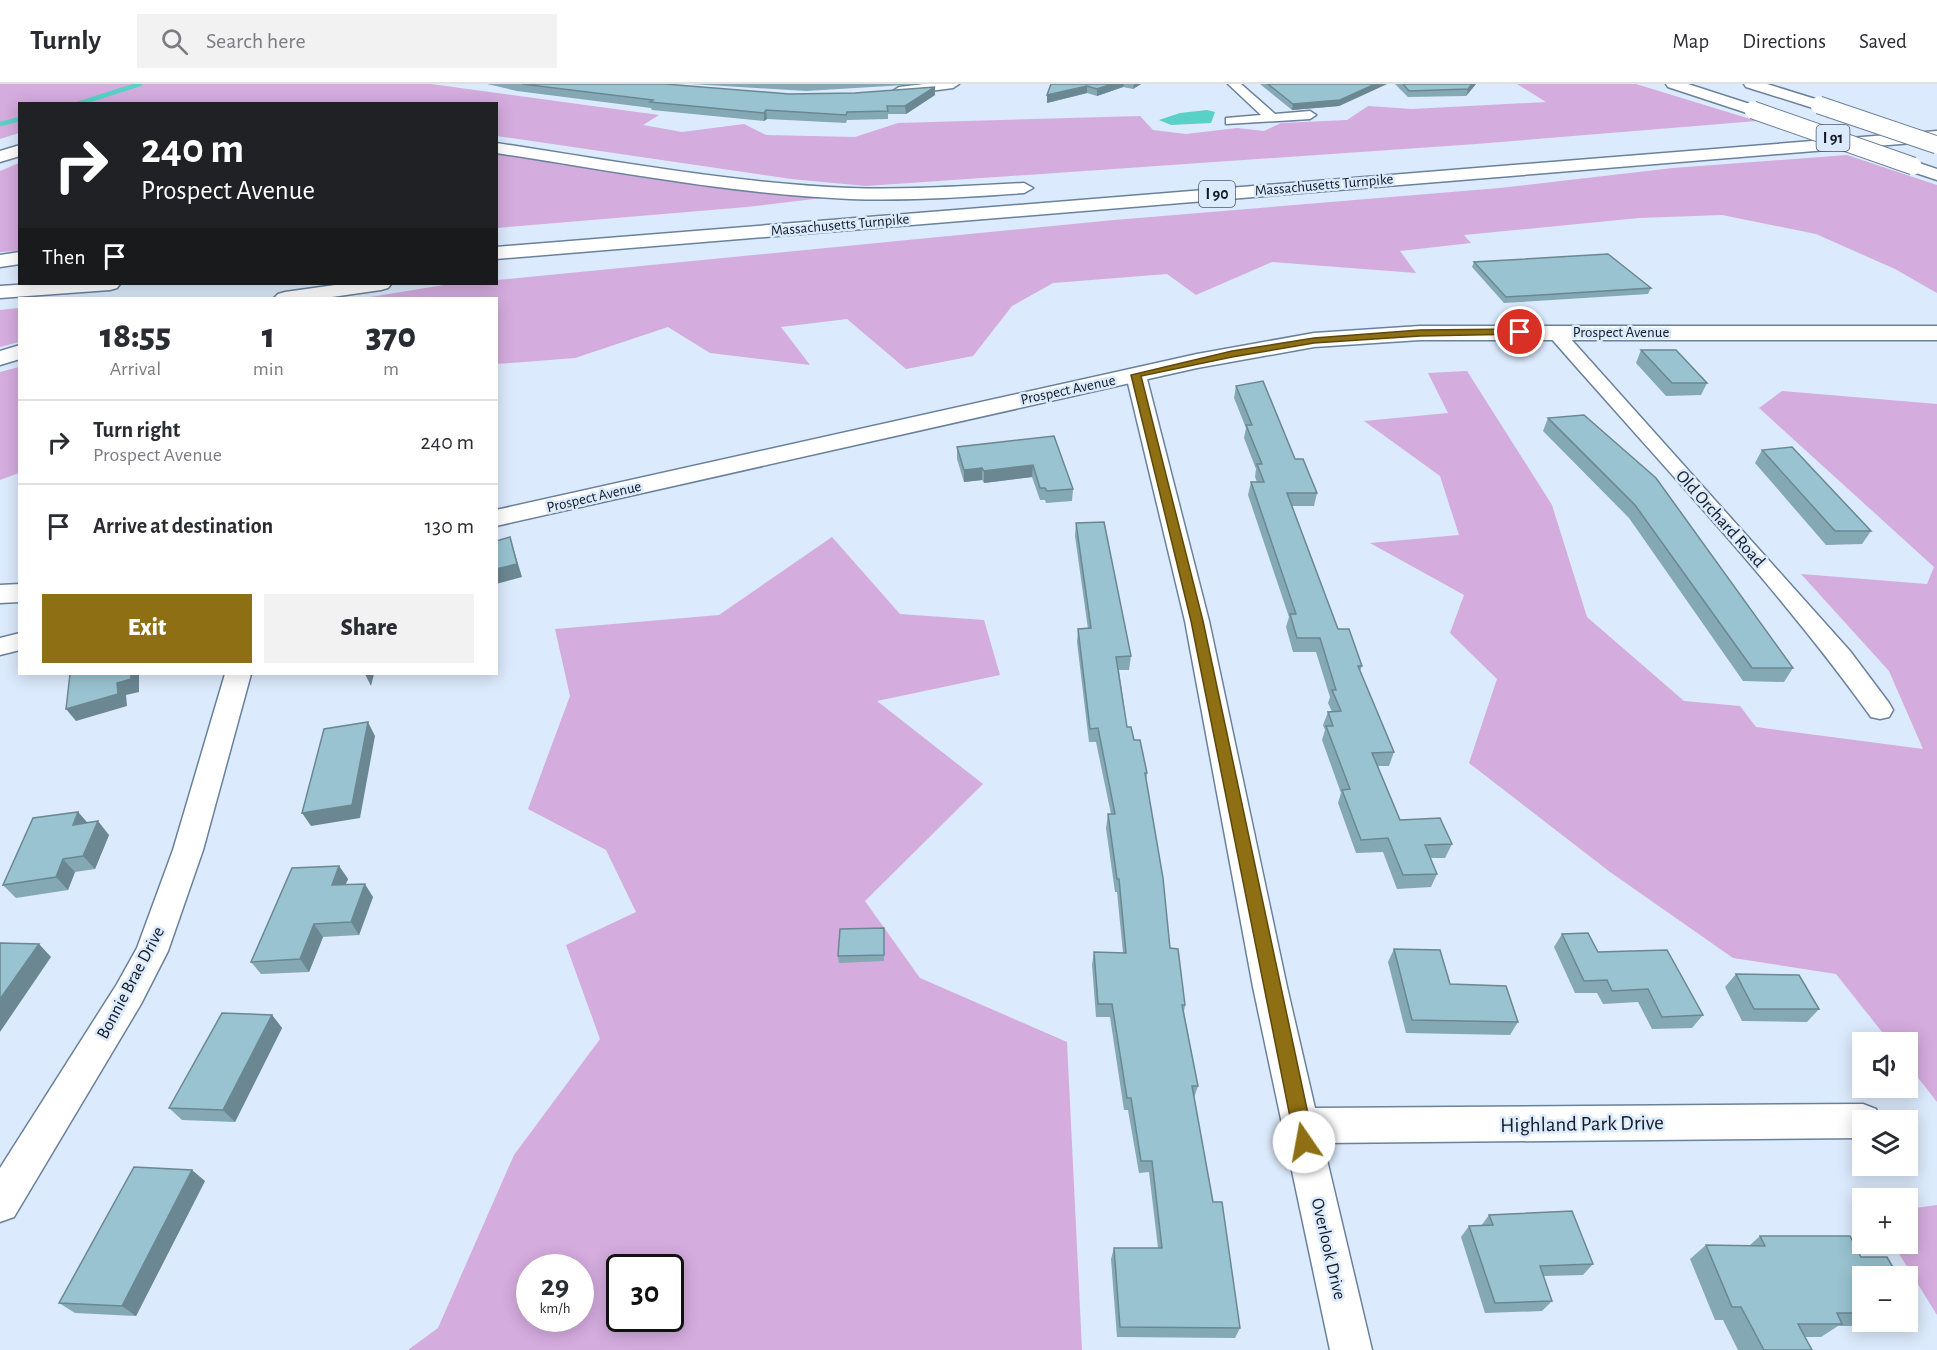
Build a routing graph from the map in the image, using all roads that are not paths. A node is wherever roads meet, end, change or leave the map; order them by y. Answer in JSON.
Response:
{"nodes":[{"id":1,"x":953,"y":84,"type":"edge"},
{"id":2,"x":1234,"y":84,"type":"edge"},
{"id":3,"x":1673,"y":84,"type":"edge"},
{"id":4,"x":1751,"y":84,"type":"edge"},
{"id":5,"x":885,"y":92,"type":"edge"},
{"id":6,"x":1310,"y":115,"type":"edge"},
{"id":7,"x":1272,"y":118,"type":"junction"},
{"id":8,"x":1231,"y":121,"type":"dead end"},
{"id":9,"x":1937,"y":122,"type":"edge"},
{"id":10,"x":1937,"y":136,"type":"edge"},
{"id":11,"x":18,"y":144,"type":"edge"},
{"id":12,"x":1937,"y":145,"type":"edge"},
{"id":13,"x":498,"y":148,"type":"edge"},
{"id":14,"x":0,"y":149,"type":"edge"},
{"id":15,"x":18,"y":151,"type":"edge"},
{"id":16,"x":0,"y":157,"type":"edge"},
{"id":17,"x":1530,"y":168,"type":"junction"},
{"id":18,"x":1937,"y":175,"type":"edge"},
{"id":19,"x":1167,"y":182,"type":"junction"},
{"id":20,"x":1132,"y":184,"type":"dead end"},
{"id":21,"x":1040,"y":188,"type":"dead end"},
{"id":22,"x":498,"y":236,"type":"edge"},
{"id":23,"x":498,"y":253,"type":"edge"},
{"id":24,"x":18,"y":258,"type":"edge"},
{"id":25,"x":0,"y":261,"type":"edge"},
{"id":26,"x":498,"y":268,"type":"edge"},
{"id":27,"x":18,"y":273,"type":"edge"},
{"id":28,"x":0,"y":275,"type":"edge"},
{"id":29,"x":96,"y":285,"type":"edge"},
{"id":30,"x":374,"y":285,"type":"edge"},
{"id":31,"x":0,"y":292,"type":"edge"},
{"id":32,"x":292,"y":297,"type":"edge"},
{"id":33,"x":1555,"y":332,"type":"junction"},
{"id":34,"x":1937,"y":333,"type":"edge"},
{"id":35,"x":18,"y":353,"type":"edge"},
{"id":36,"x":0,"y":358,"type":"edge"},
{"id":37,"x":1136,"y":375,"type":"junction"},
{"id":38,"x":498,"y":519,"type":"edge"},
{"id":39,"x":18,"y":592,"type":"edge"},
{"id":40,"x":0,"y":594,"type":"edge"},
{"id":41,"x":18,"y":642,"type":"edge"},
{"id":42,"x":0,"y":646,"type":"edge"},
{"id":43,"x":238,"y":675,"type":"edge"},
{"id":44,"x":1880,"y":710,"type":"dead end"},
{"id":45,"x":1852,"y":1121,"type":"edge"},
{"id":46,"x":1301,"y":1126,"type":"junction"},
{"id":47,"x":0,"y":1203,"type":"edge"},
{"id":48,"x":1351,"y":1350,"type":"edge"}],
"edges":[{"from":1,"to":5,"type":"street"},
{"from":2,"to":7,"type":"street"},
{"from":3,"to":18,"type":"main road","number":"I 91","bridge":true},
{"from":4,"to":12,"type":"main road","number":"I 91","bridge":true},
{"from":6,"to":7,"type":"street"},
{"from":7,"to":8,"type":"street"},
{"from":9,"to":19,"type":"main road","name":"Massachusetts Turnpike","number":"I 90"},
{"from":10,"to":17,"type":"main road","name":"Massachusetts Turnpike","number":"I 90"},
{"from":11,"to":14,"type":"main road"},
{"from":13,"to":21,"type":"main road"},
{"from":15,"to":16,"type":"main road"},
{"from":17,"to":23,"type":"main road","name":"Massachusetts Turnpike","number":"I 90"},
{"from":17,"to":26,"type":"main road"},
{"from":19,"to":20,"type":"main road"},
{"from":19,"to":22,"type":"main road","name":"Massachusetts Turnpike","number":"I 90"},
{"from":24,"to":25,"type":"main road"},
{"from":27,"to":28,"type":"main road"},
{"from":29,"to":31,"type":"main road"},
{"from":30,"to":32,"type":"main road"},
{"from":33,"to":34,"type":"main road","name":"Prospect Avenue"},
{"from":33,"to":37,"type":"main road","name":"Prospect Avenue"},
{"from":33,"to":44,"type":"street","name":"Old Orchard Road"},
{"from":35,"to":36,"type":"main road"},
{"from":37,"to":38,"type":"main road","name":"Prospect Avenue"},
{"from":37,"to":46,"type":"street","name":"Overlook Drive"},
{"from":39,"to":40,"type":"main road"},
{"from":41,"to":42,"type":"street"},
{"from":43,"to":47,"type":"street","name":"Bonnie Brae Drive"},
{"from":45,"to":46,"type":"street","name":"Highland Park Drive"},
{"from":46,"to":48,"type":"street","name":"Overlook Drive"}]}
